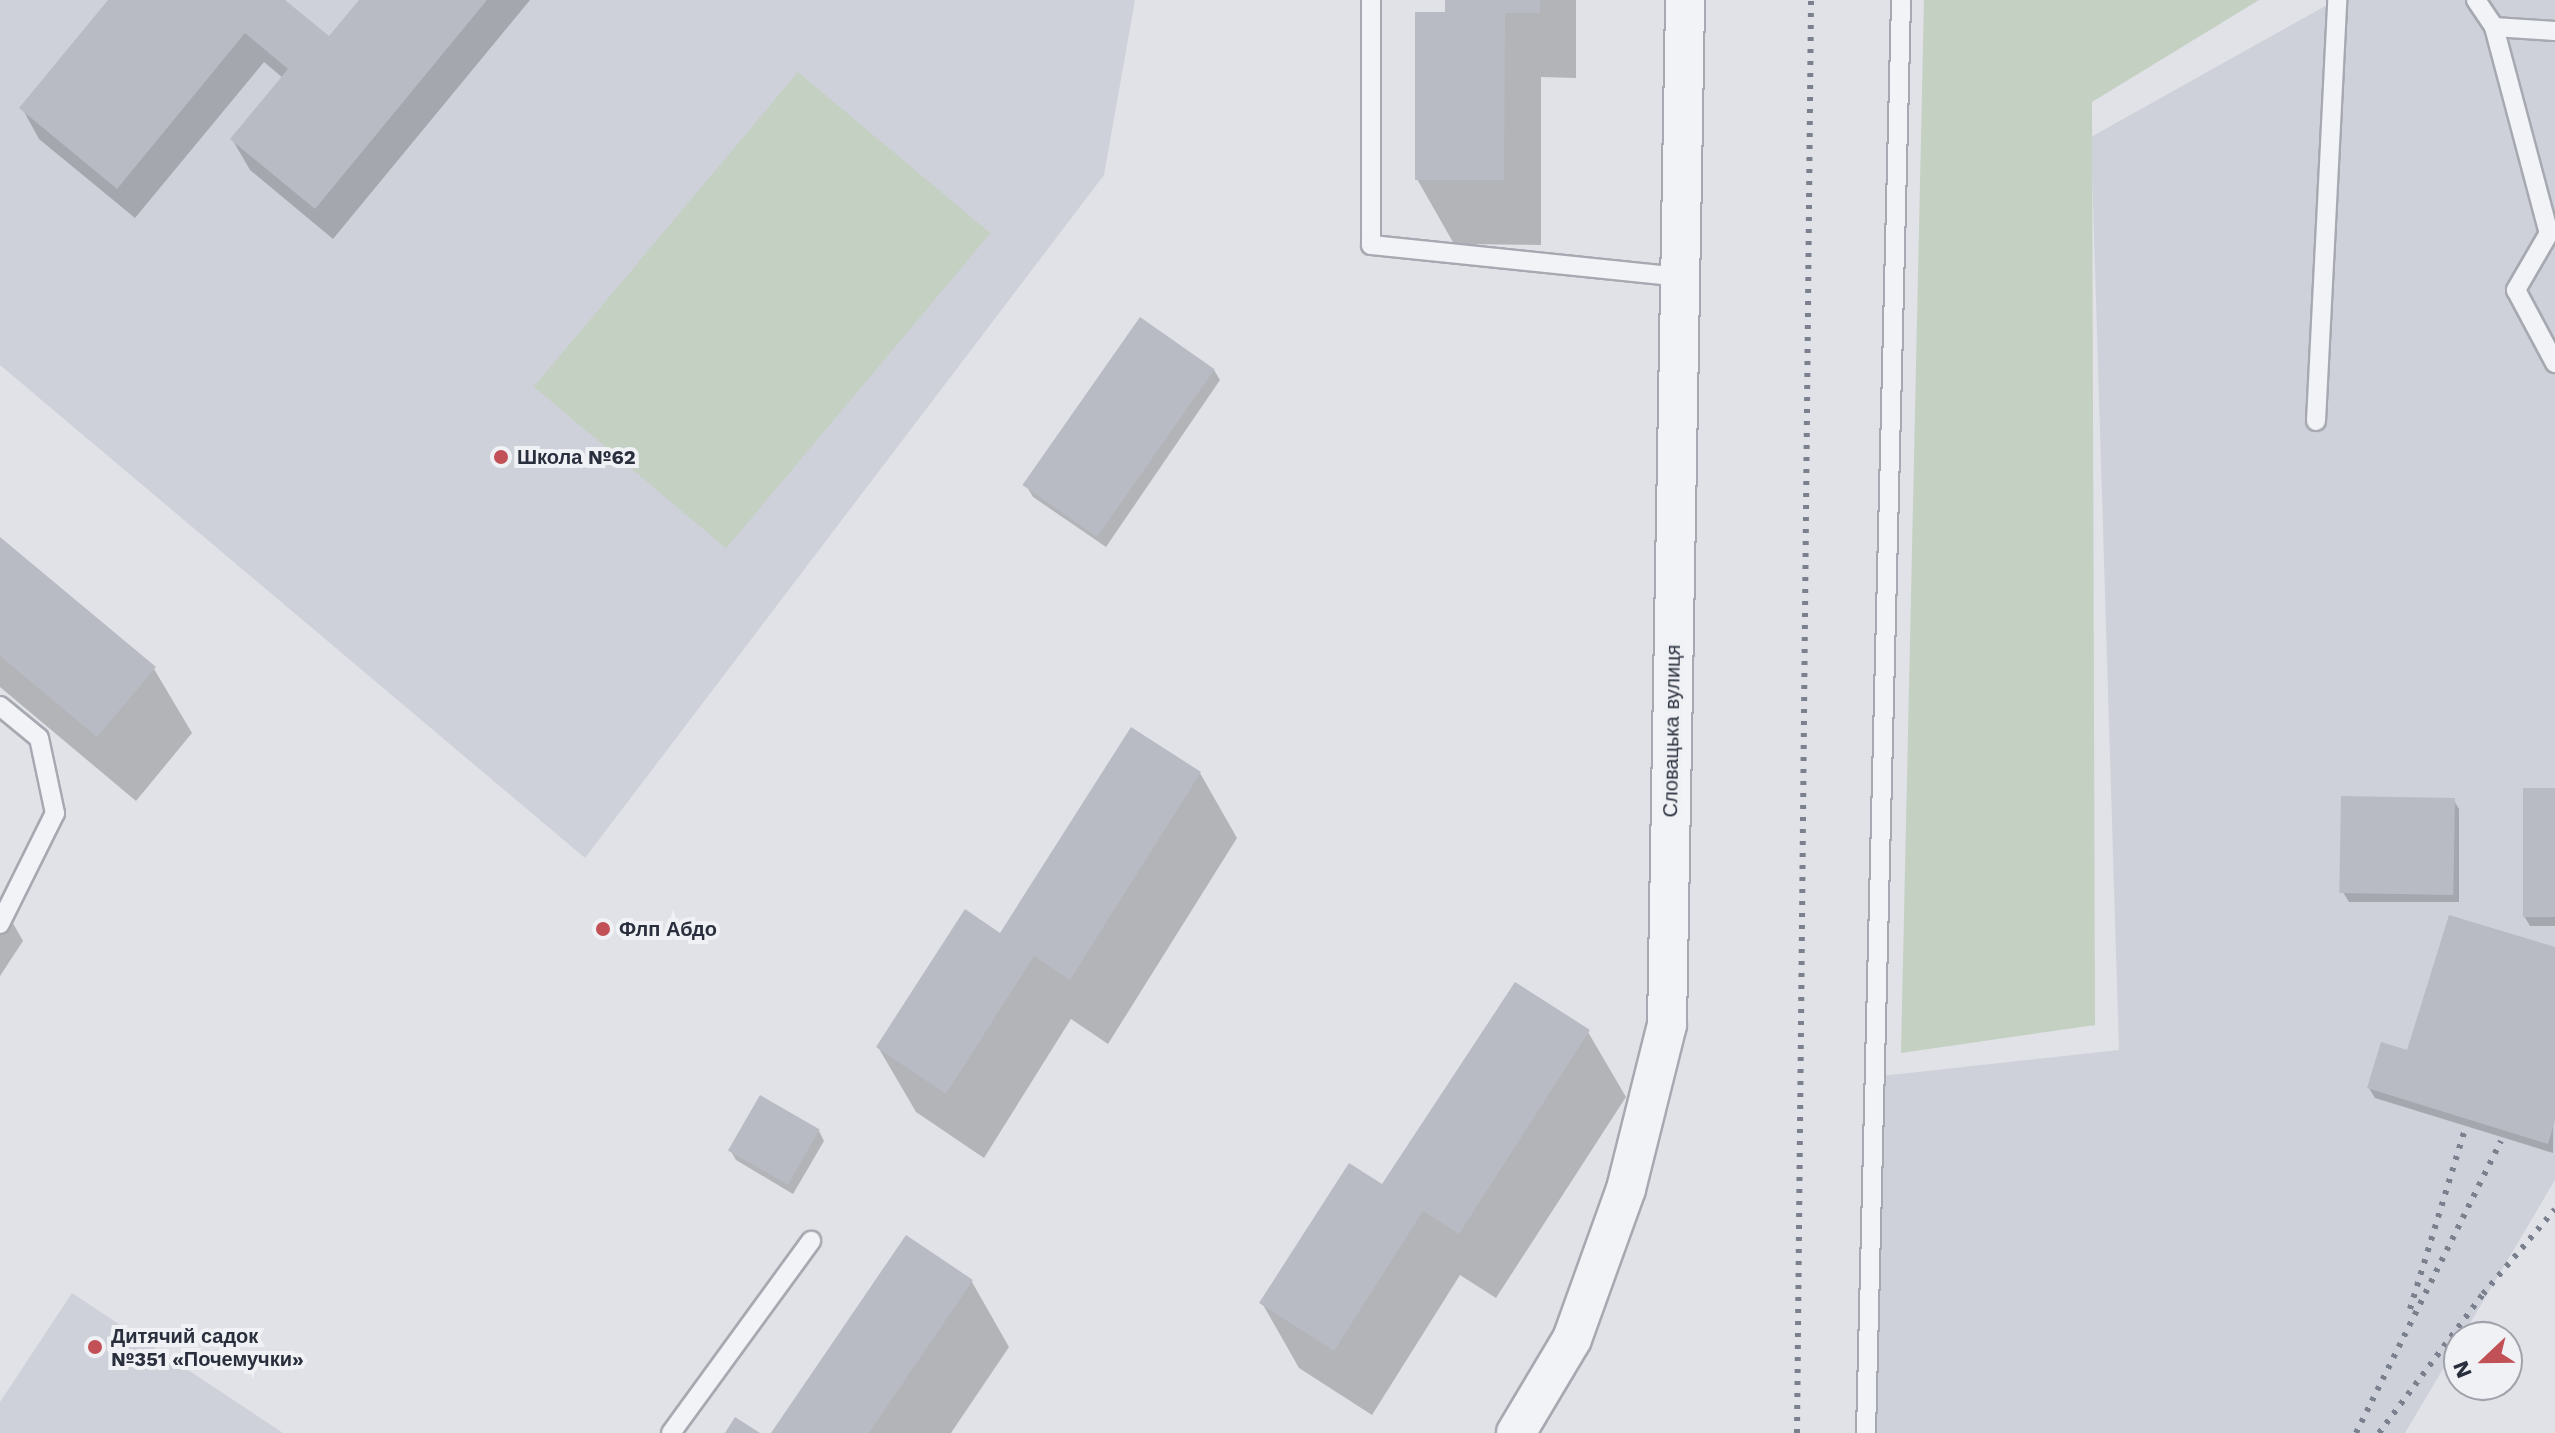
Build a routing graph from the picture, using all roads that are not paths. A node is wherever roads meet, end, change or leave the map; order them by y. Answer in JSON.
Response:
{"nodes":[{"id":1,"x":1371,"y":0,"type":"edge"},
{"id":2,"x":1685,"y":0,"type":"edge"},
{"id":3,"x":1901,"y":0,"type":"edge"},
{"id":4,"x":2337,"y":0,"type":"edge"},
{"id":5,"x":2476,"y":0,"type":"edge"},
{"id":6,"x":2494,"y":27,"type":"junction"},
{"id":7,"x":2555,"y":31,"type":"edge"},
{"id":8,"x":2552,"y":232,"type":"edge"},
{"id":9,"x":1680,"y":277,"type":"junction"},
{"id":10,"x":2555,"y":363,"type":"edge"},
{"id":11,"x":2316,"y":421,"type":"dead end"},
{"id":12,"x":0,"y":706,"type":"edge"},
{"id":13,"x":0,"y":924,"type":"edge"},
{"id":14,"x":811,"y":1241,"type":"dead end"},
{"id":15,"x":671,"y":1433,"type":"edge"},
{"id":16,"x":1516,"y":1433,"type":"edge"},
{"id":17,"x":1866,"y":1433,"type":"edge"}],
"edges":[{"from":1,"to":9,"type":"lane"},
{"from":2,"to":9,"type":"street","name":"Словацька вулиця"},
{"from":3,"to":17,"type":"lane"},
{"from":4,"to":11,"type":"lane"},
{"from":5,"to":6,"type":"lane"},
{"from":6,"to":7,"type":"lane"},
{"from":6,"to":8,"type":"lane"},
{"from":8,"to":10,"type":"lane"},
{"from":9,"to":16,"type":"street","name":"Словацька вулиця"},
{"from":12,"to":13,"type":"lane"},
{"from":14,"to":15,"type":"lane"}]}
